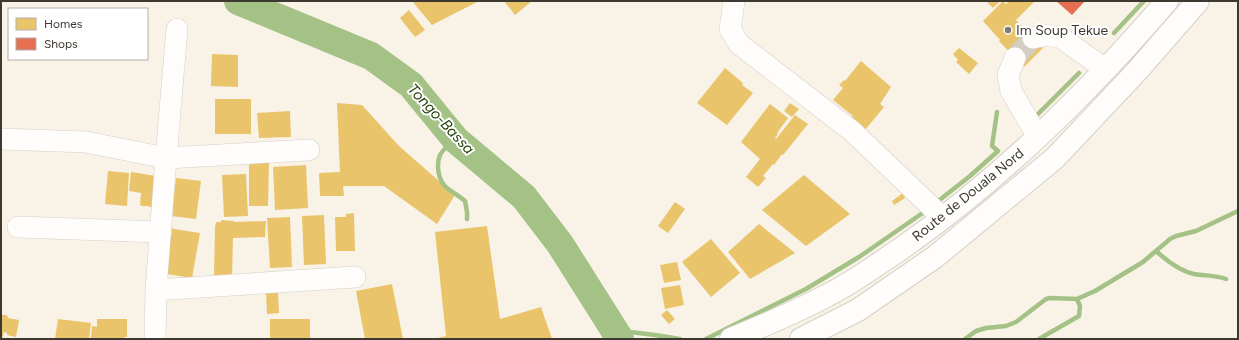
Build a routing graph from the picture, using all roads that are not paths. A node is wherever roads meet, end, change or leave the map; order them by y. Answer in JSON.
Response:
{"nodes":[{"id":1,"x":734,"y":1,"type":"edge"},
{"id":2,"x":1167,"y":1,"type":"edge"},
{"id":3,"x":1198,"y":1,"type":"edge"},
{"id":4,"x":177,"y":29,"type":"dead end"},
{"id":5,"x":1033,"y":38,"type":"tunnel mouth"},
{"id":6,"x":1015,"y":58,"type":"tunnel mouth"},
{"id":7,"x":1105,"y":69,"type":"junction"},
{"id":8,"x":1038,"y":137,"type":"junction"},
{"id":9,"x":1,"y":139,"type":"edge"},
{"id":10,"x":310,"y":150,"type":"dead end"},
{"id":11,"x":166,"y":158,"type":"junction"},
{"id":12,"x":943,"y":218,"type":"junction"},
{"id":13,"x":18,"y":227,"type":"dead end"},
{"id":14,"x":161,"y":232,"type":"junction"},
{"id":15,"x":354,"y":277,"type":"dead end"},
{"id":16,"x":156,"y":290,"type":"junction"},
{"id":17,"x":154,"y":339,"type":"edge"},
{"id":18,"x":731,"y":339,"type":"edge"},
{"id":19,"x":801,"y":339,"type":"edge"}],
"edges":[{"from":1,"to":12,"type":"street"},
{"from":2,"to":7,"type":"main road","name":"Route de Douala Nord"},
{"from":3,"to":19,"type":"main road","name":"Route de Douala Nord"},
{"from":4,"to":11,"type":"street"},
{"from":5,"to":7,"type":"street"},
{"from":6,"to":8,"type":"street"},
{"from":7,"to":8,"type":"main road","name":"Route de Douala Nord"},
{"from":8,"to":12,"type":"main road","name":"Route de Douala Nord"},
{"from":9,"to":11,"type":"street"},
{"from":10,"to":11,"type":"street"},
{"from":11,"to":14,"type":"street"},
{"from":12,"to":18,"type":"main road","name":"Route de Douala Nord"},
{"from":13,"to":14,"type":"street"},
{"from":14,"to":16,"type":"street"},
{"from":15,"to":16,"type":"street"},
{"from":16,"to":17,"type":"street"}]}
